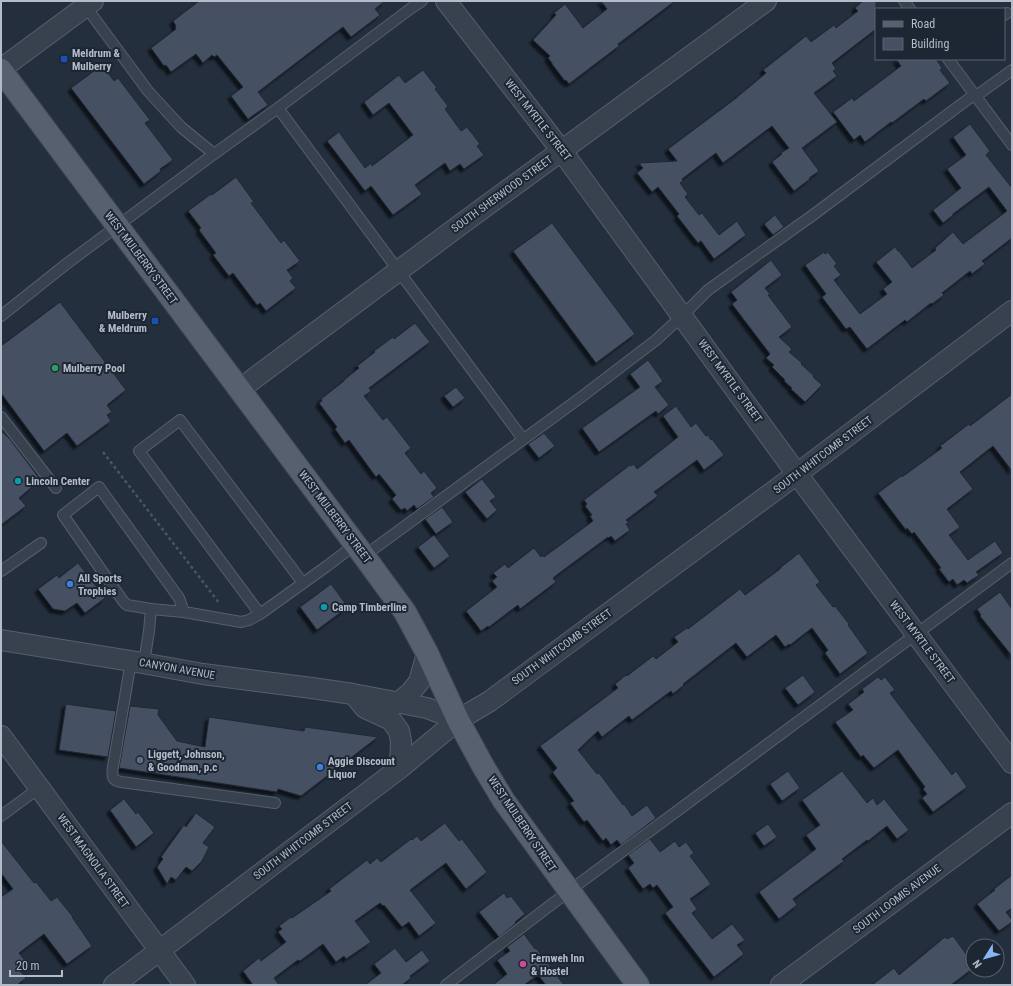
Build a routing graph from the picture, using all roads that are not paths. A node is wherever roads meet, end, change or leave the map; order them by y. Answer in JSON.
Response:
{"nodes":[{"id":1,"x":422,"y":1,"type":"edge"},
{"id":2,"x":446,"y":1,"type":"edge"},
{"id":3,"x":766,"y":1,"type":"edge"},
{"id":4,"x":90,"y":4,"type":"edge"},
{"id":5,"x":949,"y":60,"type":"edge"},
{"id":6,"x":1,"y":70,"type":"edge"},
{"id":7,"x":1012,"y":70,"type":"edge"},
{"id":8,"x":976,"y":95,"type":"junction"},
{"id":9,"x":278,"y":108,"type":"junction"},
{"id":10,"x":1010,"y":139,"type":"edge"},
{"id":11,"x":561,"y":150,"type":"junction"},
{"id":12,"x":214,"y":154,"type":"junction"},
{"id":13,"x":117,"y":226,"type":"junction"},
{"id":14,"x":398,"y":271,"type":"junction"},
{"id":15,"x":1012,"y":311,"type":"edge"},
{"id":16,"x":1,"y":316,"type":"edge"},
{"id":17,"x":682,"y":316,"type":"junction"},
{"id":18,"x":240,"y":389,"type":"junction"},
{"id":19,"x":1,"y":417,"type":"edge"},
{"id":20,"x":523,"y":440,"type":"junction"},
{"id":21,"x":797,"y":474,"type":"junction"},
{"id":22,"x":56,"y":488,"type":"dead end"},
{"id":23,"x":41,"y":543,"type":"dead end"},
{"id":24,"x":360,"y":550,"type":"junction"},
{"id":25,"x":1012,"y":563,"type":"edge"},
{"id":26,"x":1,"y":571,"type":"edge"},
{"id":27,"x":303,"y":583,"type":"junction"},
{"id":28,"x":151,"y":609,"type":"junction"},
{"id":29,"x":184,"y":612,"type":"junction"},
{"id":30,"x":260,"y":614,"type":"junction"},
{"id":31,"x":916,"y":634,"type":"junction"},
{"id":32,"x":1,"y":640,"type":"edge"},
{"id":33,"x":427,"y":653,"type":"junction"},
{"id":34,"x":137,"y":662,"type":"junction"},
{"id":35,"x":353,"y":694,"type":"junction"},
{"id":36,"x":398,"y":703,"type":"junction"},
{"id":37,"x":458,"y":720,"type":"junction"},
{"id":38,"x":1,"y":736,"type":"edge"},
{"id":39,"x":1012,"y":763,"type":"edge"},
{"id":40,"x":400,"y":768,"type":"junction"},
{"id":41,"x":39,"y":788,"type":"junction"},
{"id":42,"x":275,"y":803,"type":"dead end"},
{"id":43,"x":1012,"y":813,"type":"edge"},
{"id":44,"x":1,"y":816,"type":"edge"},
{"id":45,"x":569,"y":892,"type":"junction"},
{"id":46,"x":160,"y":951,"type":"junction"},
{"id":47,"x":114,"y":985,"type":"edge"},
{"id":48,"x":185,"y":985,"type":"edge"},
{"id":49,"x":446,"y":985,"type":"edge"},
{"id":50,"x":638,"y":985,"type":"edge"},
{"id":51,"x":781,"y":985,"type":"edge"}],
"edges":[{"from":1,"to":9,"type":"lane"},
{"from":2,"to":11,"type":"street","name":"WEST MYRTLE STREET"},
{"from":3,"to":11,"type":"street","name":"SOUTH SHERWOOD STREET"},
{"from":4,"to":6,"type":"street"},
{"from":4,"to":12,"type":"lane"},
{"from":5,"to":8,"type":"lane"},
{"from":6,"to":13,"type":"main road","name":"WEST MULBERRY STREET"},
{"from":7,"to":8,"type":"lane"},
{"from":8,"to":10,"type":"lane"},
{"from":8,"to":17,"type":"lane"},
{"from":9,"to":12,"type":"lane"},
{"from":9,"to":14,"type":"lane"},
{"from":11,"to":14,"type":"street","name":"SOUTH SHERWOOD STREET"},
{"from":11,"to":17,"type":"street","name":"WEST MYRTLE STREET"},
{"from":12,"to":13,"type":"lane"},
{"from":13,"to":16,"type":"lane"},
{"from":13,"to":18,"type":"main road","name":"WEST MULBERRY STREET"},
{"from":14,"to":18,"type":"street","name":"SOUTH SHERWOOD STREET"},
{"from":14,"to":20,"type":"lane"},
{"from":15,"to":21,"type":"street","name":"SOUTH WHITCOMB STREET"},
{"from":17,"to":20,"type":"lane"},
{"from":17,"to":21,"type":"street","name":"WEST MYRTLE STREET"},
{"from":18,"to":24,"type":"main road","name":"WEST MULBERRY STREET"},
{"from":19,"to":22,"type":"lane"},
{"from":20,"to":24,"type":"lane"},
{"from":21,"to":31,"type":"street","name":"WEST MYRTLE STREET"},
{"from":21,"to":37,"type":"street","name":"SOUTH WHITCOMB STREET"},
{"from":23,"to":26,"type":"lane"},
{"from":24,"to":27,"type":"lane"},
{"from":24,"to":33,"type":"main road","name":"WEST MULBERRY STREET"},
{"from":25,"to":31,"type":"lane"},
{"from":27,"to":30,"type":"lane"},
{"from":27,"to":30,"type":"lane"},
{"from":28,"to":29,"type":"lane"},
{"from":28,"to":29,"type":"lane"},
{"from":28,"to":34,"type":"lane"},
{"from":29,"to":30,"type":"lane"},
{"from":31,"to":39,"type":"street","name":"WEST MYRTLE STREET"},
{"from":31,"to":45,"type":"lane"},
{"from":32,"to":34,"type":"street","name":"CANYON AVENUE"},
{"from":33,"to":36,"type":"street"},
{"from":33,"to":37,"type":"main road","name":"WEST MULBERRY STREET"},
{"from":34,"to":35,"type":"street","name":"CANYON AVENUE"},
{"from":34,"to":42,"type":"lane"},
{"from":35,"to":36,"type":"street","name":"CANYON AVENUE"},
{"from":35,"to":40,"type":"street"},
{"from":36,"to":37,"type":"street","name":"CANYON AVENUE"},
{"from":37,"to":40,"type":"street","name":"SOUTH WHITCOMB STREET"},
{"from":37,"to":45,"type":"main road","name":"WEST MULBERRY STREET"},
{"from":38,"to":41,"type":"street","name":"WEST MAGNOLIA STREET"},
{"from":40,"to":46,"type":"street","name":"SOUTH WHITCOMB STREET"},
{"from":41,"to":44,"type":"lane"},
{"from":41,"to":46,"type":"street","name":"WEST MAGNOLIA STREET"},
{"from":43,"to":51,"type":"street","name":"SOUTH LOOMIS AVENUE"},
{"from":45,"to":49,"type":"lane"},
{"from":45,"to":50,"type":"main road","name":"WEST MULBERRY STREET"},
{"from":46,"to":47,"type":"street","name":"SOUTH WHITCOMB STREET"},
{"from":46,"to":48,"type":"street","name":"WEST MAGNOLIA STREET"}]}
